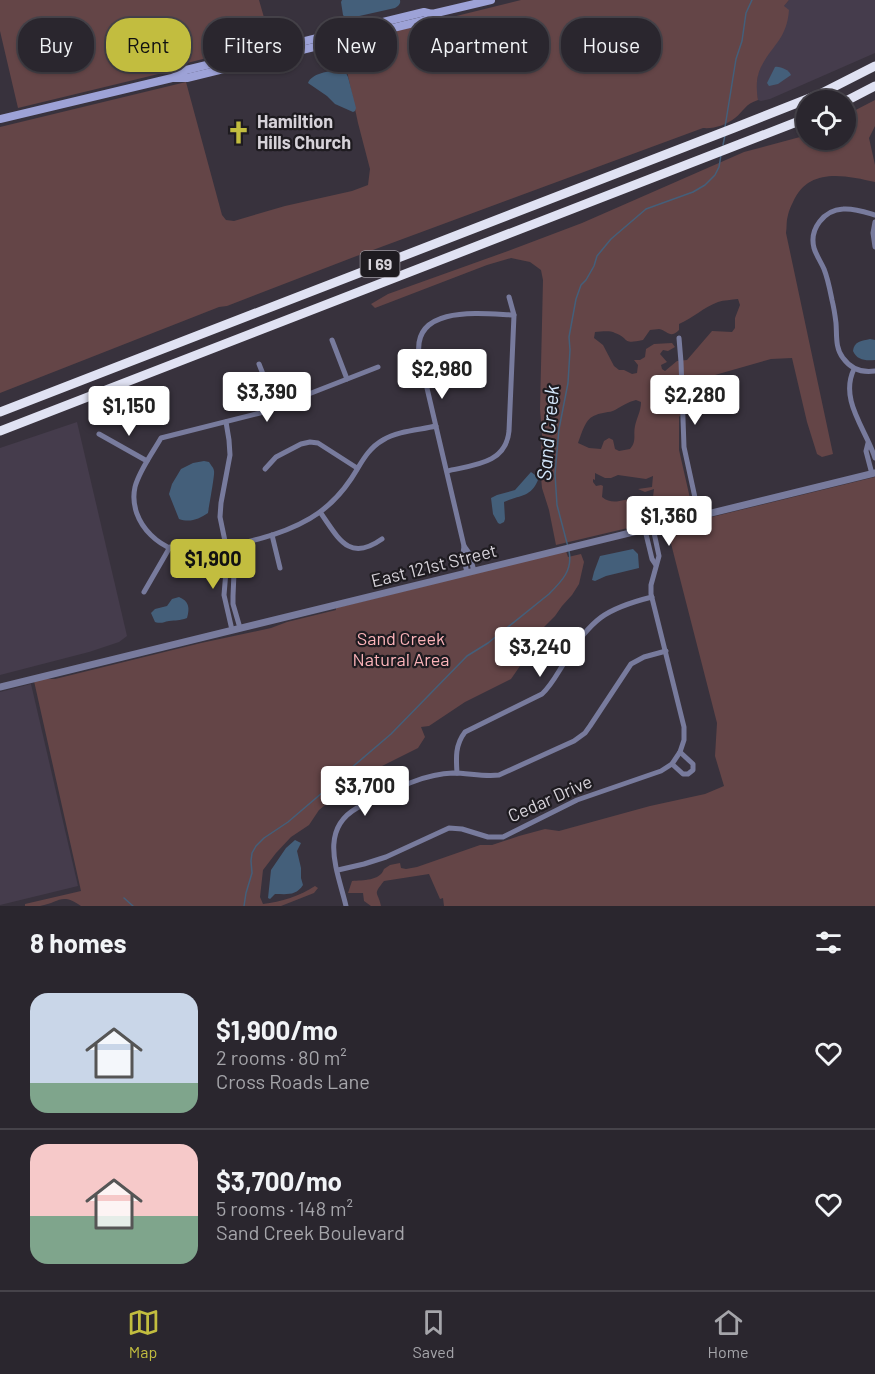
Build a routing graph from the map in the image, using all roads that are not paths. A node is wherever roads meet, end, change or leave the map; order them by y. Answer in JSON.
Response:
{"nodes":[{"id":1,"x":491,"y":0,"type":"edge"},
{"id":2,"x":875,"y":66,"type":"edge"},
{"id":3,"x":875,"y":86,"type":"edge"},
{"id":4,"x":856,"y":96,"type":"edge"},
{"id":5,"x":0,"y":119,"type":"edge"},
{"id":6,"x":796,"y":122,"type":"edge"},
{"id":7,"x":875,"y":215,"type":"edge"},
{"id":8,"x":875,"y":222,"type":"edge"},
{"id":9,"x":875,"y":248,"type":"edge"},
{"id":10,"x":509,"y":297,"type":"dead end"},
{"id":11,"x":514,"y":315,"type":"junction"},
{"id":12,"x":679,"y":338,"type":"dead end"},
{"id":13,"x":332,"y":340,"type":"dead end"},
{"id":14,"x":259,"y":364,"type":"dead end"},
{"id":15,"x":378,"y":367,"type":"dead end"},
{"id":16,"x":854,"y":369,"type":"junction"},
{"id":17,"x":875,"y":371,"type":"edge"},
{"id":18,"x":347,"y":379,"type":"junction"},
{"id":19,"x":276,"y":407,"type":"junction"},
{"id":20,"x":0,"y":412,"type":"edge"},
{"id":21,"x":226,"y":422,"type":"junction"},
{"id":22,"x":436,"y":426,"type":"junction"},
{"id":23,"x":0,"y":430,"type":"edge"},
{"id":24,"x":99,"y":434,"type":"dead end"},
{"id":25,"x":868,"y":443,"type":"junction"},
{"id":26,"x":875,"y":458,"type":"edge"},
{"id":27,"x":147,"y":461,"type":"junction"},
{"id":28,"x":357,"y":468,"type":"junction"},
{"id":29,"x":265,"y":469,"type":"dead end"},
{"id":30,"x":447,"y":471,"type":"junction"},
{"id":31,"x":873,"y":473,"type":"edge"},
{"id":32,"x":320,"y":512,"type":"junction"},
{"id":33,"x":699,"y":516,"type":"junction"},
{"id":34,"x":653,"y":528,"type":"junction"},
{"id":35,"x":645,"y":530,"type":"junction"},
{"id":36,"x":272,"y":535,"type":"junction"},
{"id":37,"x":382,"y":539,"type":"dead end"},
{"id":38,"x":226,"y":546,"type":"junction"},
{"id":39,"x":170,"y":547,"type":"junction"},
{"id":40,"x":656,"y":565,"type":"junction"},
{"id":41,"x":280,"y":568,"type":"dead end"},
{"id":42,"x":470,"y":572,"type":"junction"},
{"id":43,"x":144,"y":592,"type":"dead end"},
{"id":44,"x":652,"y":597,"type":"junction"},
{"id":45,"x":236,"y":629,"type":"junction"},
{"id":46,"x":666,"y":651,"type":"junction"},
{"id":47,"x":0,"y":687,"type":"edge"},
{"id":48,"x":680,"y":753,"type":"junction"},
{"id":49,"x":672,"y":764,"type":"junction"},
{"id":50,"x":457,"y":773,"type":"junction"},
{"id":51,"x":338,"y":870,"type":"junction"},
{"id":52,"x":346,"y":906,"type":"edge"}],
"edges":[{"from":1,"to":5,"type":"main road"},
{"from":2,"to":20,"type":"highway","number":"I 69"},
{"from":3,"to":4,"type":"highway"},
{"from":6,"to":23,"type":"highway","number":"I 69"},
{"from":7,"to":16,"type":"street"},
{"from":8,"to":9,"type":"street"},
{"from":10,"to":11,"type":"street"},
{"from":11,"to":22,"type":"street"},
{"from":11,"to":30,"type":"street"},
{"from":12,"to":33,"type":"street"},
{"from":13,"to":18,"type":"street"},
{"from":14,"to":19,"type":"street"},
{"from":15,"to":18,"type":"street"},
{"from":16,"to":17,"type":"street"},
{"from":16,"to":25,"type":"street"},
{"from":18,"to":19,"type":"street"},
{"from":19,"to":21,"type":"street"},
{"from":21,"to":27,"type":"street"},
{"from":21,"to":38,"type":"street"},
{"from":22,"to":28,"type":"street"},
{"from":22,"to":30,"type":"street"},
{"from":24,"to":27,"type":"street"},
{"from":25,"to":26,"type":"street"},
{"from":25,"to":31,"type":"street"},
{"from":27,"to":39,"type":"street"},
{"from":28,"to":29,"type":"street"},
{"from":28,"to":32,"type":"street"},
{"from":30,"to":42,"type":"street"},
{"from":31,"to":33,"type":"street","name":"East 121st Street"},
{"from":32,"to":36,"type":"street"},
{"from":32,"to":37,"type":"street"},
{"from":33,"to":34,"type":"street","name":"East 121st Street"},
{"from":34,"to":35,"type":"street","name":"East 121st Street"},
{"from":34,"to":40,"type":"street","name":"Cedar Drive"},
{"from":35,"to":40,"type":"street"},
{"from":35,"to":42,"type":"street","name":"East 121st Street"},
{"from":36,"to":38,"type":"street"},
{"from":36,"to":41,"type":"street"},
{"from":38,"to":39,"type":"street"},
{"from":38,"to":45,"type":"street"},
{"from":39,"to":43,"type":"street"},
{"from":40,"to":44,"type":"street","name":"Cedar Drive"},
{"from":42,"to":45,"type":"street","name":"East 121st Street"},
{"from":44,"to":46,"type":"street","name":"Cedar Drive"},
{"from":44,"to":50,"type":"street"},
{"from":45,"to":47,"type":"street","name":"East 121st Street"},
{"from":46,"to":48,"type":"street","name":"Cedar Drive"},
{"from":46,"to":50,"type":"street"},
{"from":48,"to":49,"type":"street","name":"Cedar Drive"},
{"from":48,"to":49,"type":"street","name":"Cedar Drive"},
{"from":49,"to":51,"type":"street","name":"Cedar Drive"},
{"from":50,"to":51,"type":"street"},
{"from":51,"to":52,"type":"street"}]}
